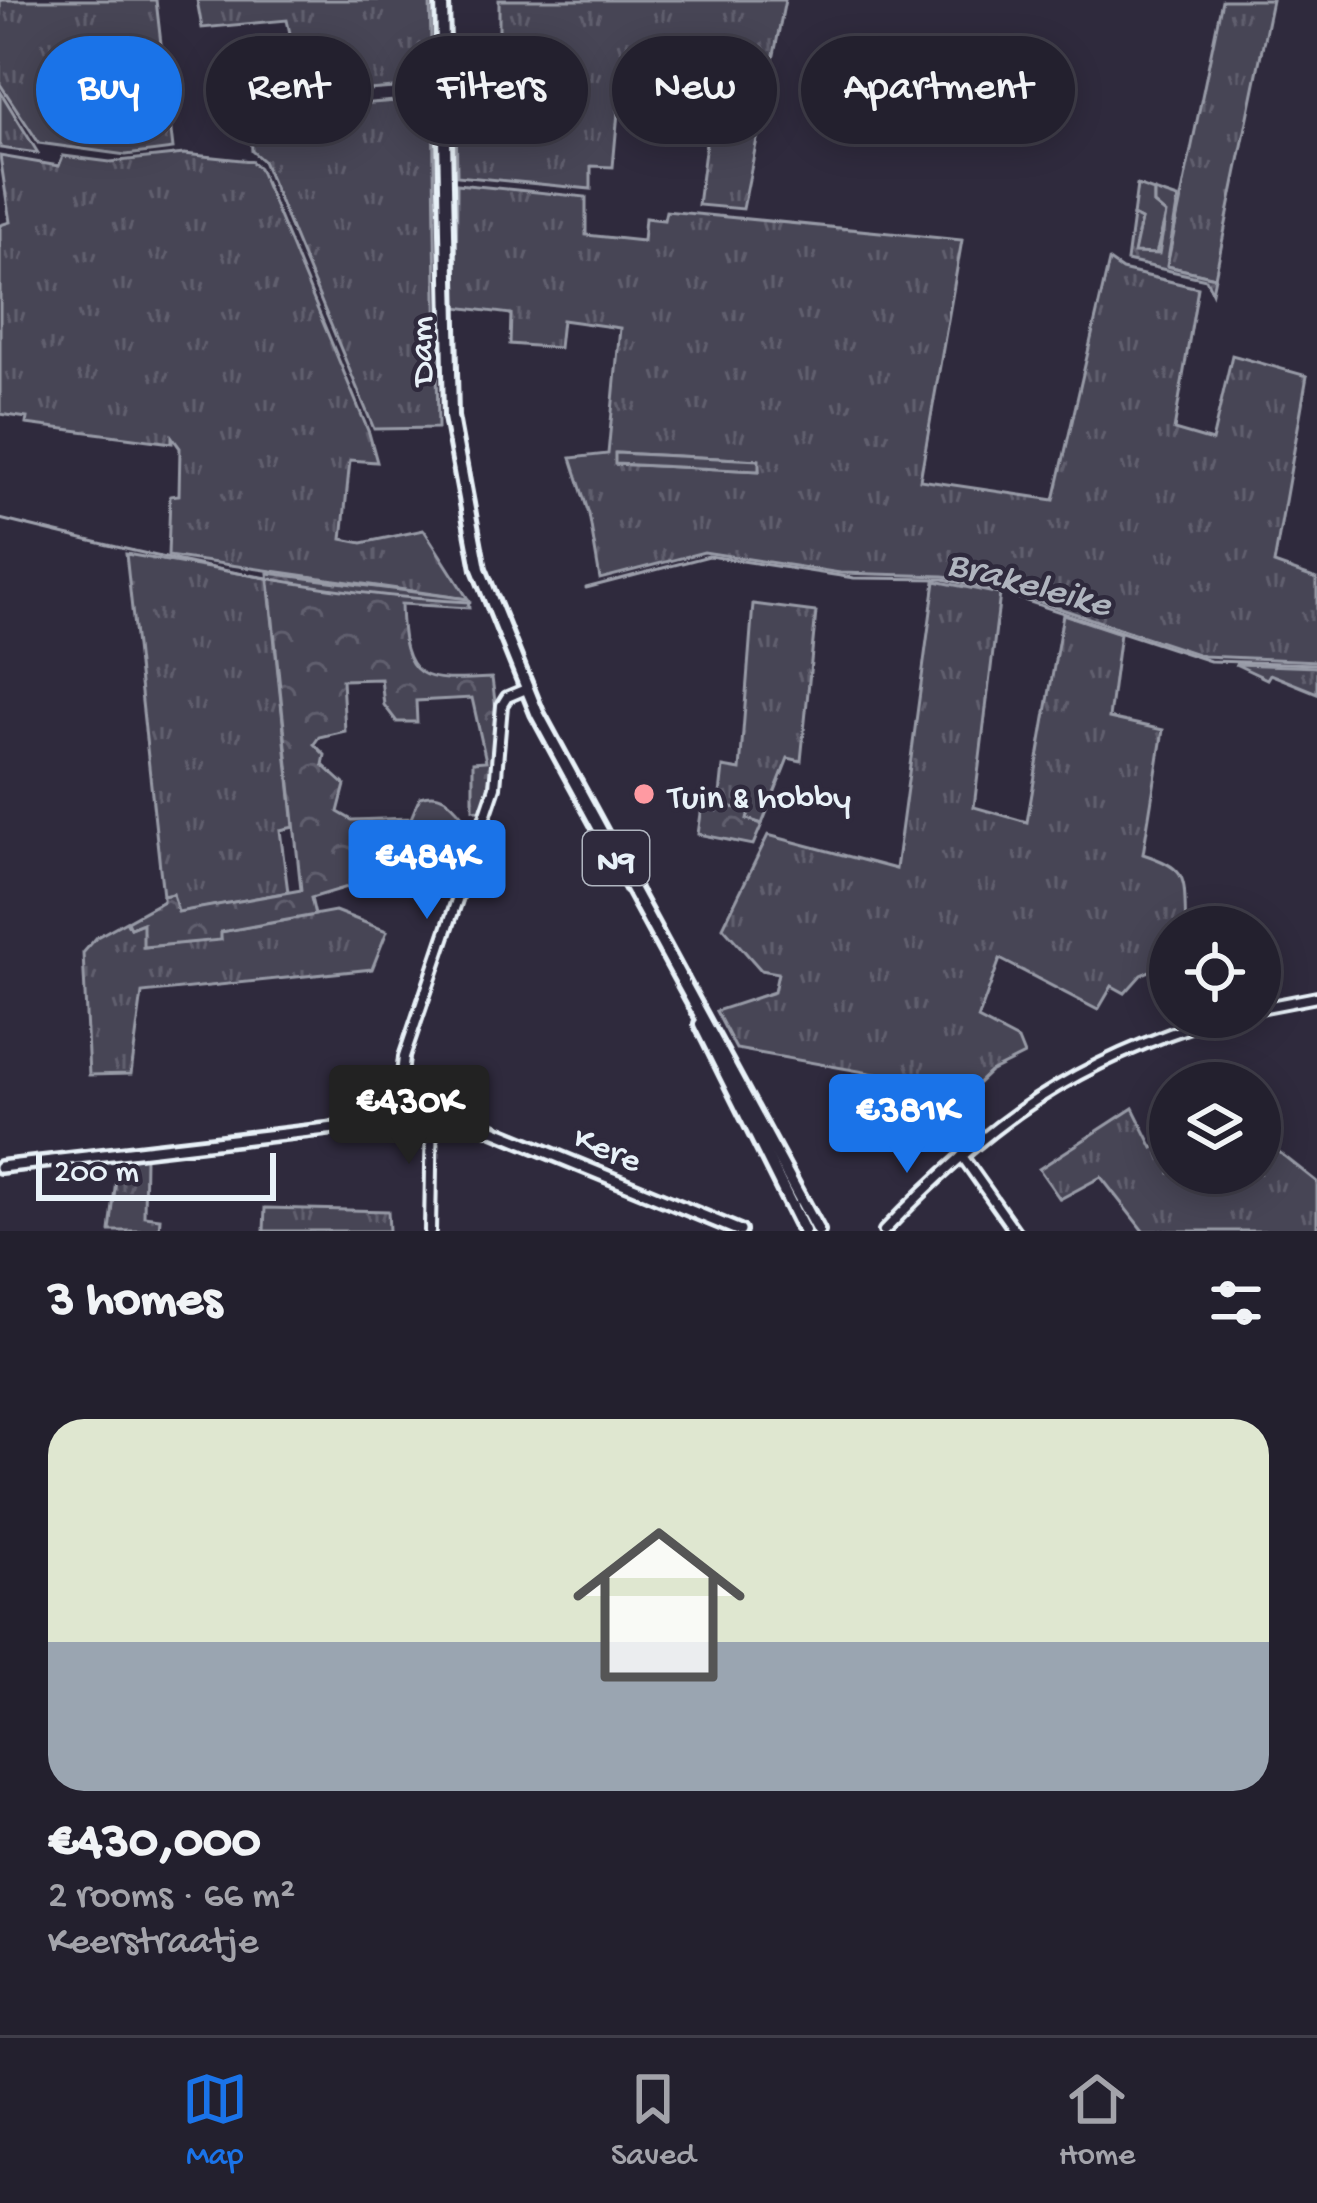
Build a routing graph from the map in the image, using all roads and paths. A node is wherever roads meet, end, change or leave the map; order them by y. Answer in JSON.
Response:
{"nodes":[{"id":1,"x":442,"y":0,"type":"edge"},
{"id":2,"x":526,"y":689,"type":"junction"},
{"id":3,"x":1317,"y":997,"type":"edge"},
{"id":4,"x":1281,"y":1005,"type":"edge"},
{"id":5,"x":1170,"y":1038,"type":"edge"},
{"id":6,"x":399,"y":1103,"type":"junction"},
{"id":7,"x":432,"y":1104,"type":"junction"},
{"id":8,"x":770,"y":1147,"type":"junction"},
{"id":9,"x":962,"y":1156,"type":"junction"},
{"id":10,"x":0,"y":1168,"type":"edge"},
{"id":11,"x":802,"y":1230,"type":"edge"},
{"id":12,"x":430,"y":1231,"type":"edge"},
{"id":13,"x":740,"y":1231,"type":"edge"},
{"id":14,"x":818,"y":1231,"type":"edge"},
{"id":15,"x":884,"y":1231,"type":"edge"},
{"id":16,"x":1016,"y":1231,"type":"edge"}],
"edges":[{"from":1,"to":2,"type":"main road","name":"Dam","number":"N9"},
{"from":2,"to":6,"type":"street"},
{"from":2,"to":8,"type":"main road","number":"N9"},
{"from":3,"to":4,"type":"street"},
{"from":5,"to":9,"type":"street"},
{"from":6,"to":7,"type":"street","name":"Kere"},
{"from":6,"to":10,"type":"street"},
{"from":7,"to":12,"type":"street"},
{"from":7,"to":13,"type":"street","name":"Kere"},
{"from":8,"to":11,"type":"main road","number":"N9"},
{"from":8,"to":14,"type":"main road","number":"N9"},
{"from":9,"to":15,"type":"street"},
{"from":9,"to":16,"type":"street"}]}
